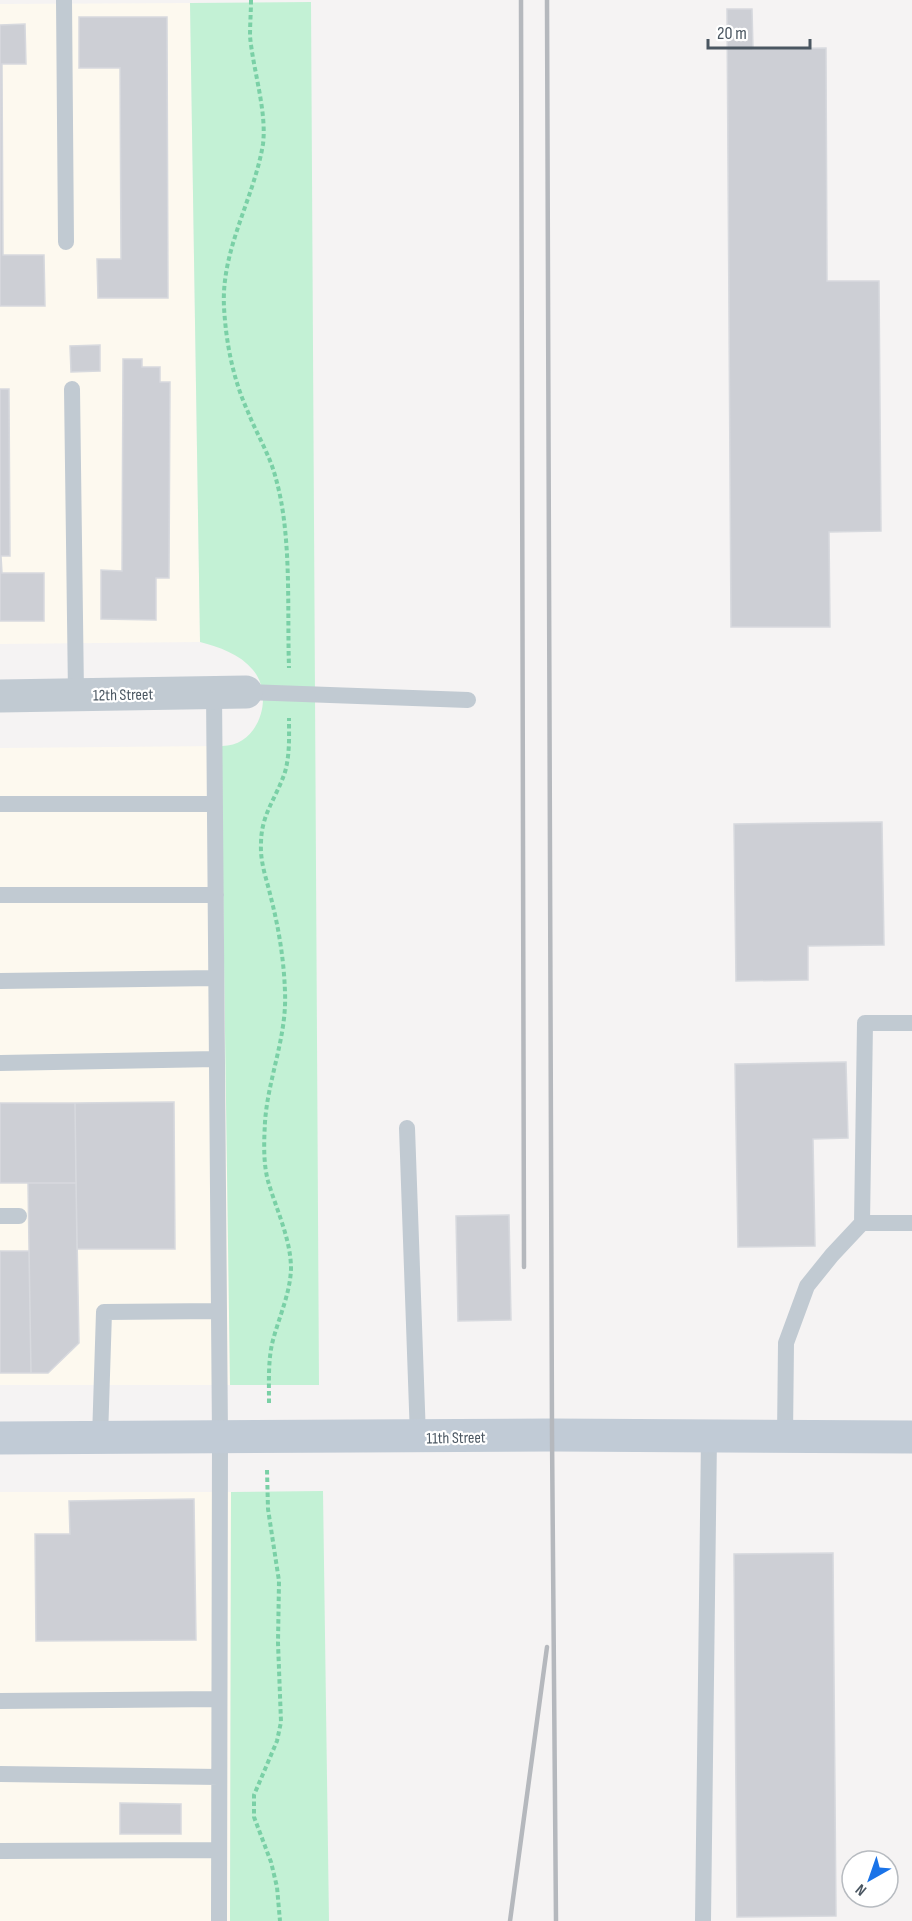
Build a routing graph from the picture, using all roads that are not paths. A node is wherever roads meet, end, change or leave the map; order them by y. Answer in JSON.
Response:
{"nodes":[{"id":1,"x":64,"y":0,"type":"edge"},
{"id":2,"x":66,"y":242,"type":"dead end"},
{"id":3,"x":72,"y":388,"type":"dead end"},
{"id":4,"x":230,"y":692,"type":"junction"},
{"id":5,"x":76,"y":694,"type":"junction"},
{"id":6,"x":0,"y":696,"type":"edge"},
{"id":7,"x":468,"y":700,"type":"dead end"},
{"id":8,"x":0,"y":804,"type":"edge"},
{"id":9,"x":214,"y":804,"type":"junction"},
{"id":10,"x":0,"y":895,"type":"edge"},
{"id":11,"x":216,"y":895,"type":"junction"},
{"id":12,"x":215,"y":978,"type":"junction"},
{"id":13,"x":0,"y":981,"type":"edge"},
{"id":14,"x":912,"y":1023,"type":"edge"},
{"id":15,"x":216,"y":1059,"type":"junction"},
{"id":16,"x":0,"y":1063,"type":"edge"},
{"id":17,"x":407,"y":1128,"type":"dead end"},
{"id":18,"x":0,"y":1216,"type":"edge"},
{"id":19,"x":19,"y":1216,"type":"dead end"},
{"id":20,"x":862,"y":1223,"type":"junction"},
{"id":21,"x":912,"y":1223,"type":"edge"},
{"id":22,"x":219,"y":1311,"type":"junction"},
{"id":23,"x":709,"y":1436,"type":"junction"},
{"id":24,"x":785,"y":1436,"type":"junction"},
{"id":25,"x":418,"y":1437,"type":"junction"},
{"id":26,"x":912,"y":1437,"type":"edge"},
{"id":27,"x":0,"y":1438,"type":"edge"},
{"id":28,"x":100,"y":1438,"type":"junction"},
{"id":29,"x":220,"y":1438,"type":"junction"},
{"id":30,"x":219,"y":1700,"type":"junction"},
{"id":31,"x":0,"y":1701,"type":"edge"},
{"id":32,"x":0,"y":1774,"type":"edge"},
{"id":33,"x":219,"y":1777,"type":"junction"},
{"id":34,"x":219,"y":1850,"type":"junction"},
{"id":35,"x":0,"y":1851,"type":"edge"},
{"id":36,"x":219,"y":1921,"type":"edge"},
{"id":37,"x":703,"y":1921,"type":"edge"}],
"edges":[{"from":1,"to":2,"type":"lane"},
{"from":3,"to":5,"type":"lane"},
{"from":4,"to":5,"type":"street","name":"12th Street"},
{"from":4,"to":7,"type":"lane"},
{"from":4,"to":9,"type":"lane"},
{"from":5,"to":6,"type":"street","name":"12th Street"},
{"from":8,"to":9,"type":"lane"},
{"from":9,"to":11,"type":"lane"},
{"from":10,"to":11,"type":"lane"},
{"from":11,"to":12,"type":"lane"},
{"from":12,"to":13,"type":"lane"},
{"from":12,"to":15,"type":"lane"},
{"from":14,"to":20,"type":"lane"},
{"from":15,"to":16,"type":"lane"},
{"from":15,"to":22,"type":"lane"},
{"from":17,"to":25,"type":"lane"},
{"from":18,"to":19,"type":"lane"},
{"from":20,"to":21,"type":"lane"},
{"from":20,"to":24,"type":"lane"},
{"from":22,"to":28,"type":"lane"},
{"from":22,"to":29,"type":"lane"},
{"from":23,"to":24,"type":"main road","name":"11th Street"},
{"from":23,"to":25,"type":"main road","name":"11th Street"},
{"from":23,"to":37,"type":"lane"},
{"from":24,"to":26,"type":"main road","name":"11th Street"},
{"from":25,"to":29,"type":"main road","name":"11th Street"},
{"from":27,"to":28,"type":"main road","name":"11th Street"},
{"from":28,"to":29,"type":"main road","name":"11th Street"},
{"from":29,"to":30,"type":"lane"},
{"from":30,"to":31,"type":"lane"},
{"from":30,"to":33,"type":"lane"},
{"from":32,"to":33,"type":"lane"},
{"from":33,"to":34,"type":"lane"},
{"from":34,"to":35,"type":"lane"},
{"from":34,"to":36,"type":"lane"}]}
